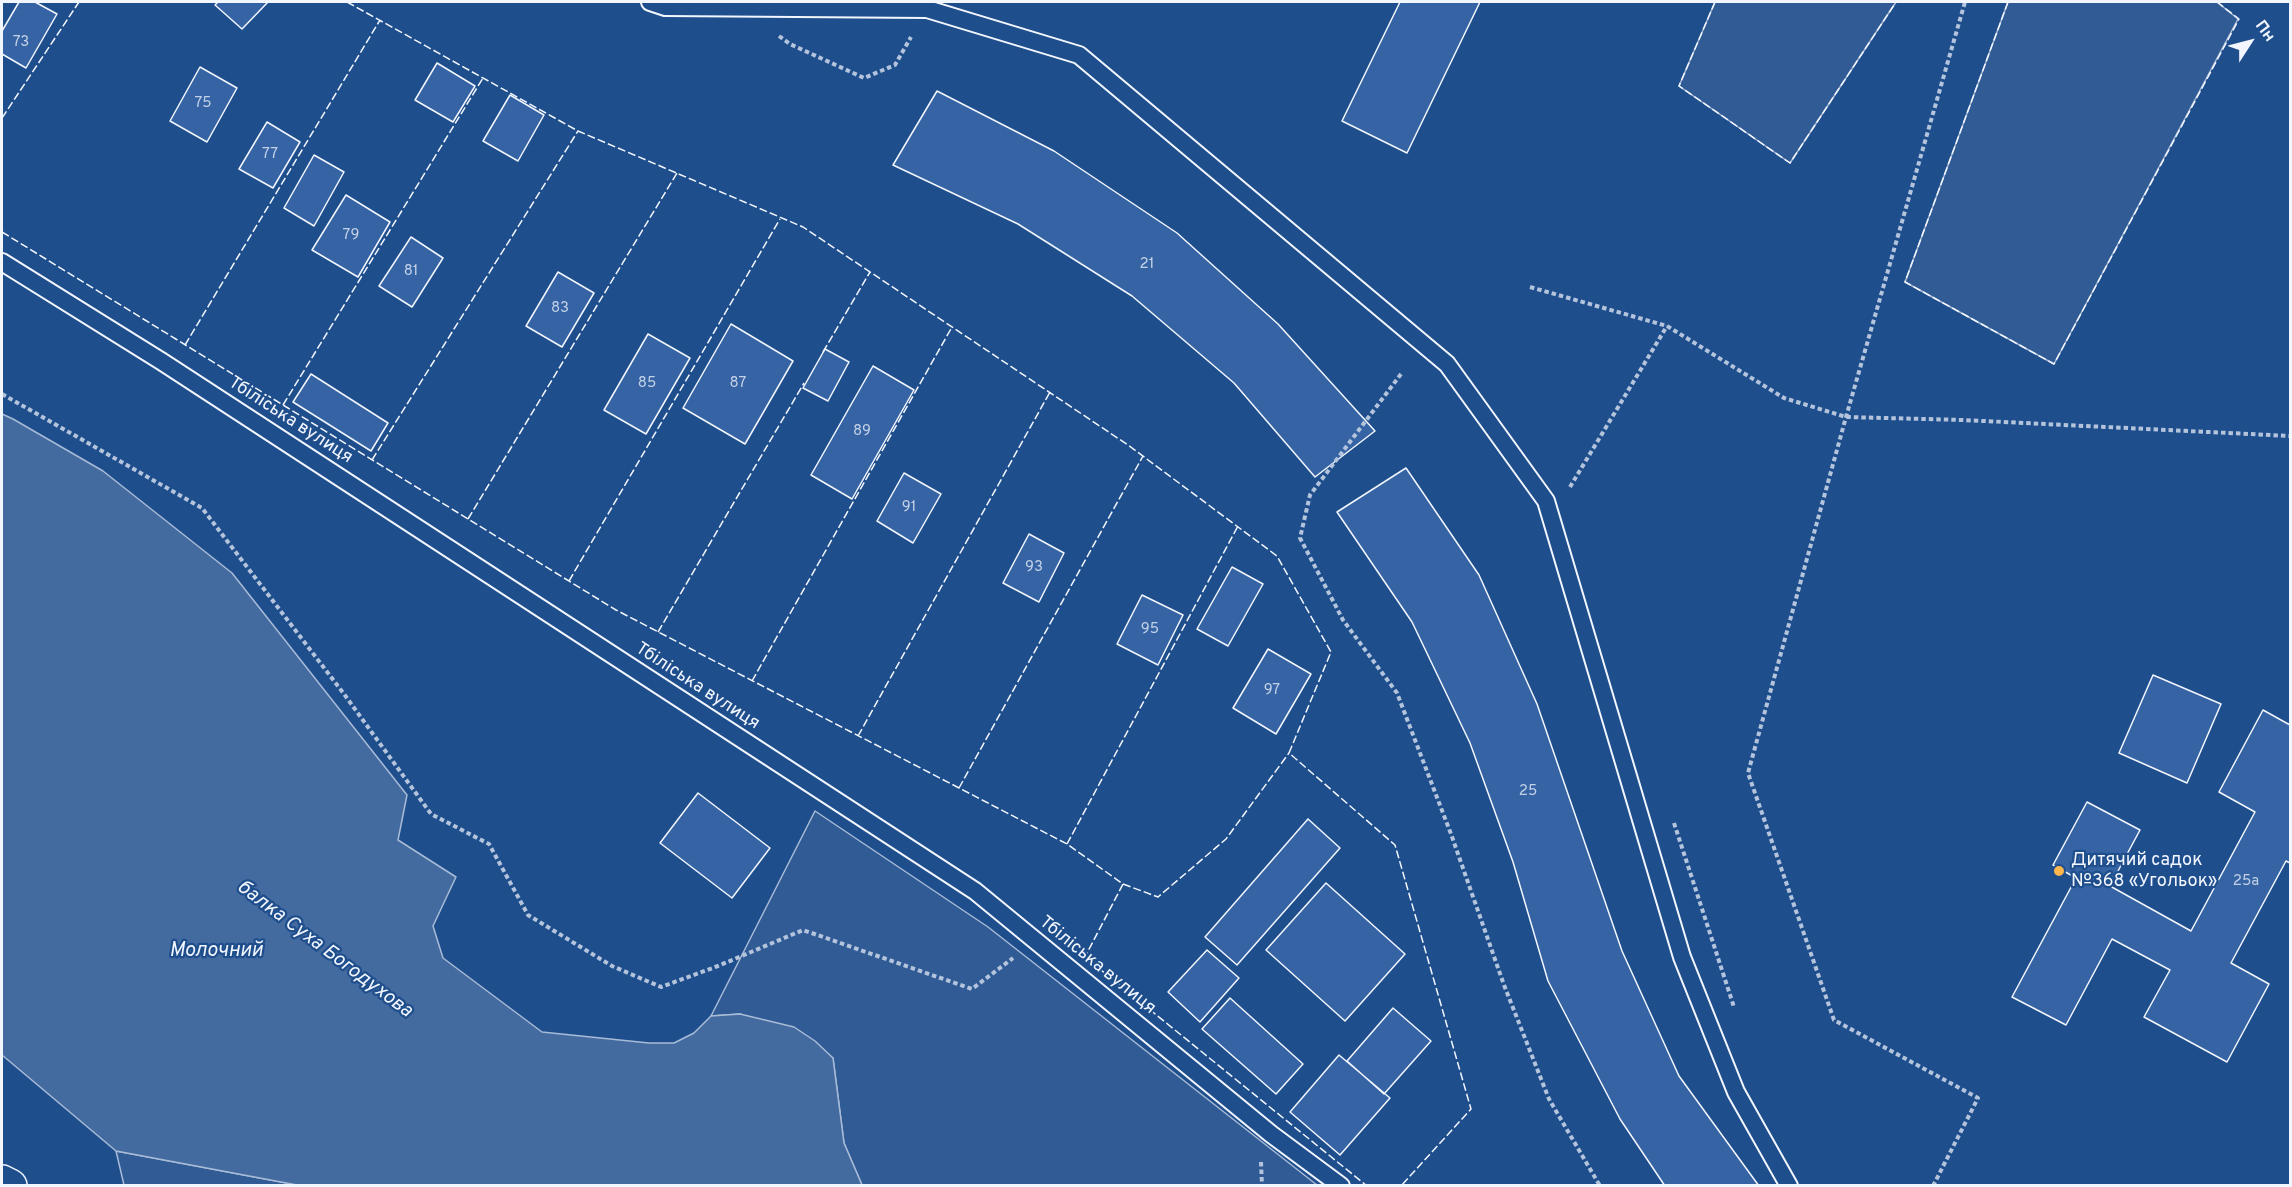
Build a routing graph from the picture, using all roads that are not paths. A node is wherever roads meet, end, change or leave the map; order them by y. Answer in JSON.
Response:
{"nodes":[{"id":1,"x":650,"y":2,"type":"edge"},
{"id":2,"x":2,"y":262,"type":"edge"},
{"id":3,"x":2,"y":1182,"type":"edge"},
{"id":4,"x":10,"y":1185,"type":"edge"},
{"id":5,"x":1341,"y":1185,"type":"edge"},
{"id":6,"x":1789,"y":1185,"type":"edge"}],
"edges":[{"from":1,"to":6,"type":"lane"},
{"from":2,"to":5,"type":"lane","name":"Тбіліська вулиця"},
{"from":3,"to":4,"type":"street"}]}
